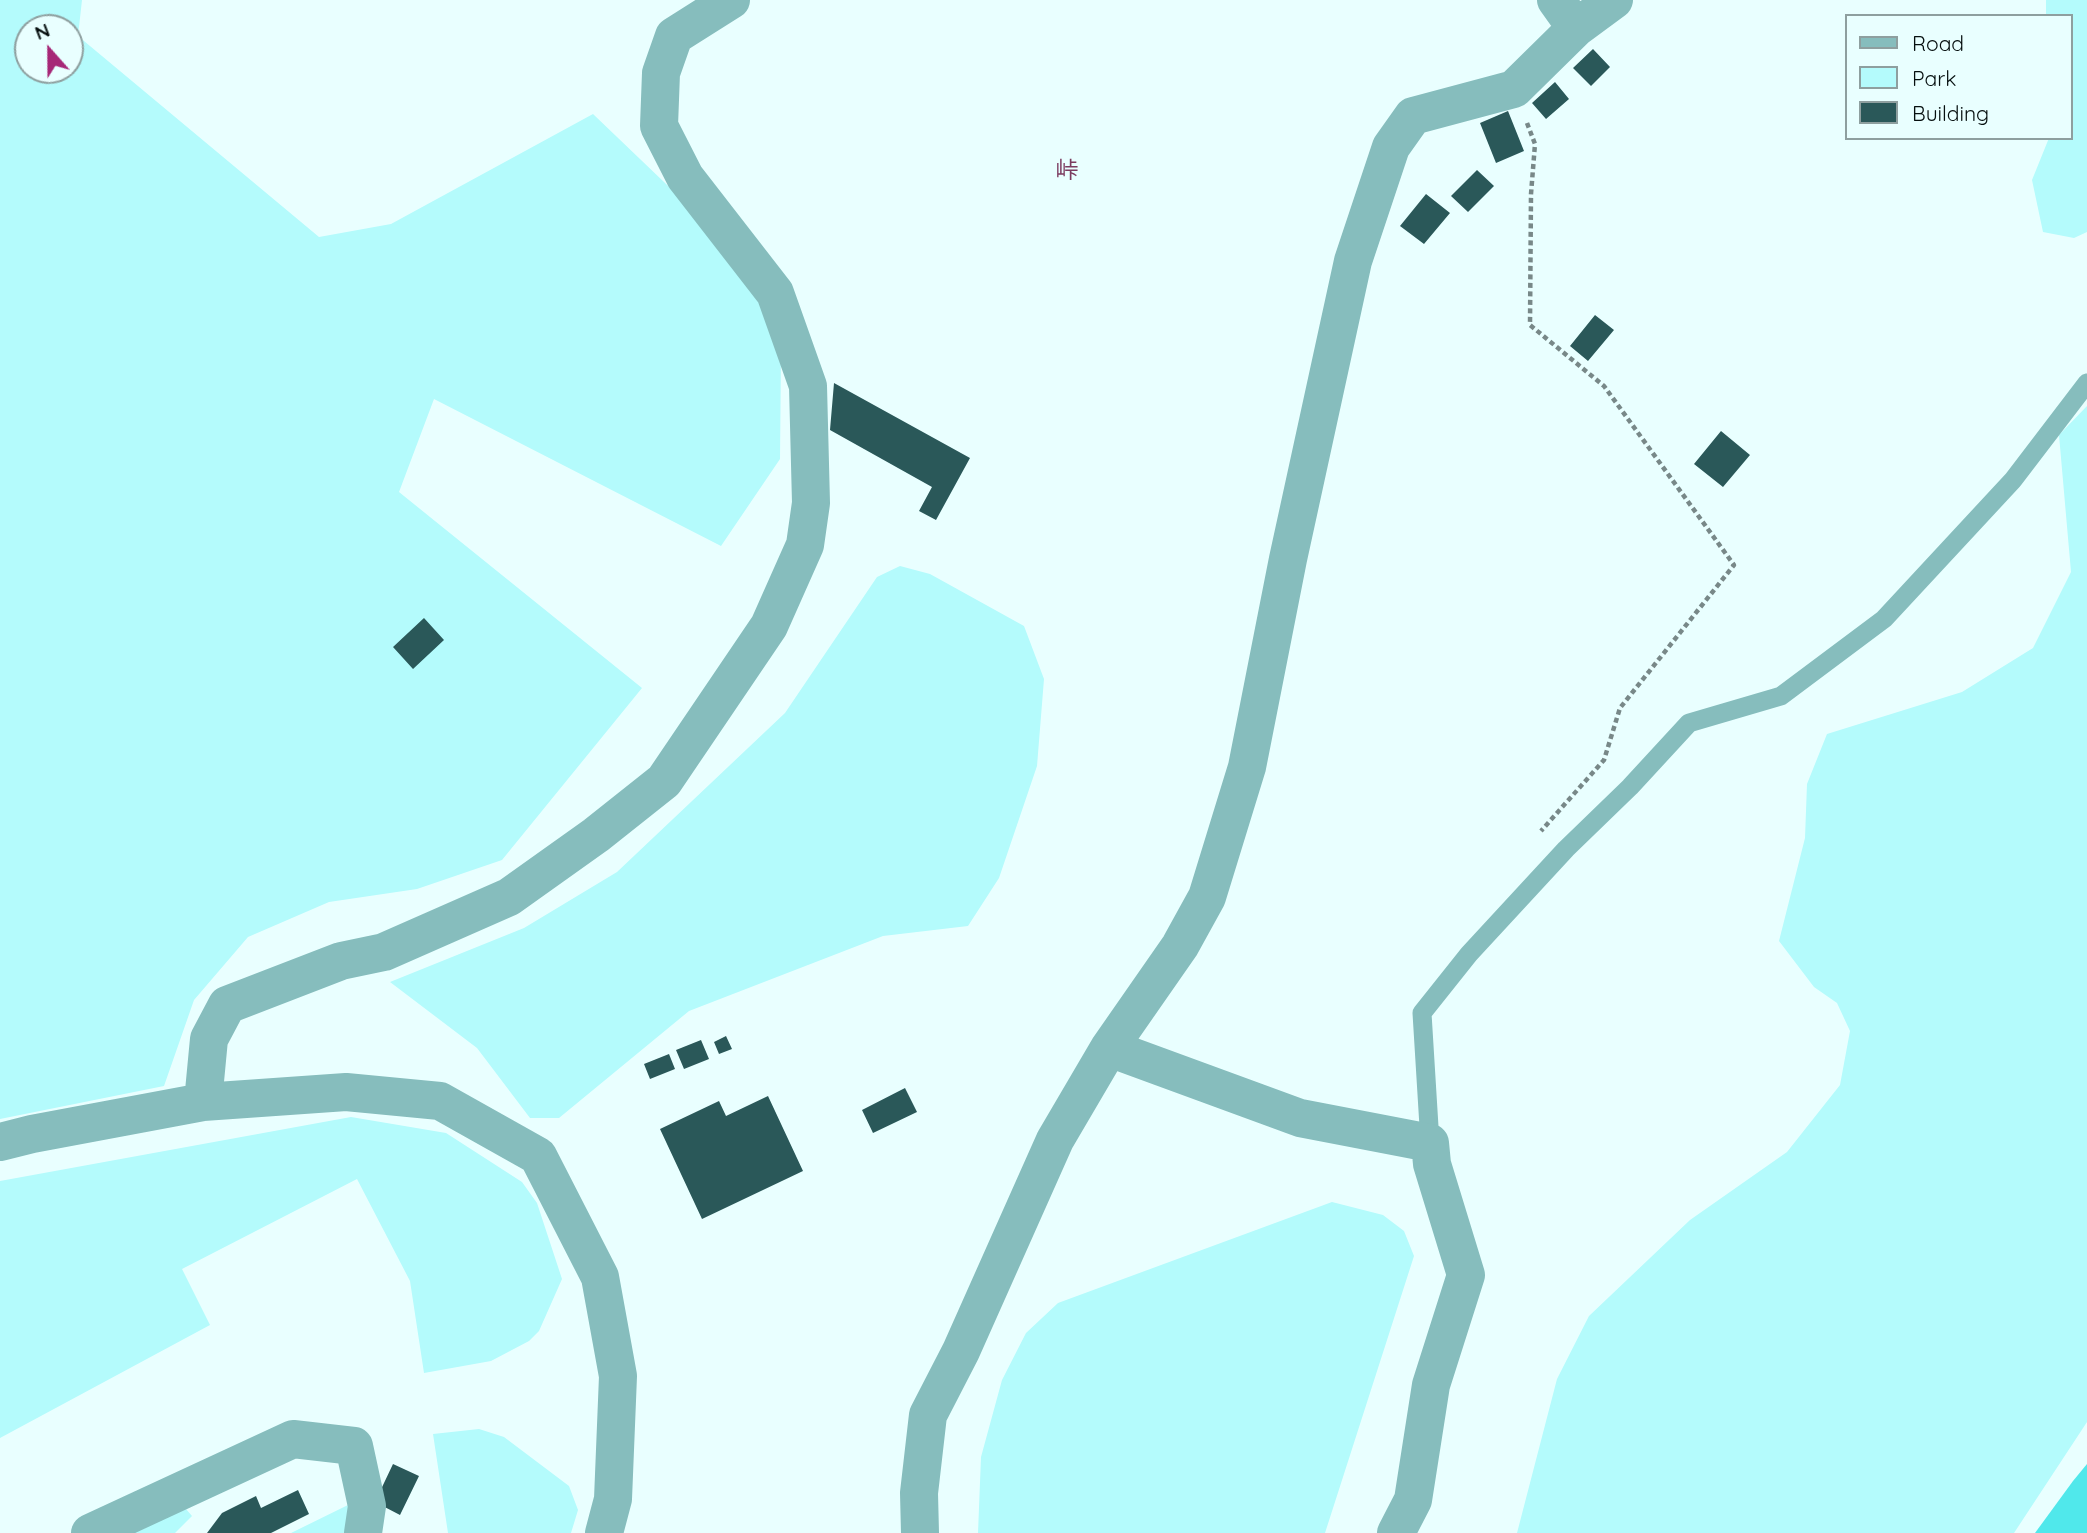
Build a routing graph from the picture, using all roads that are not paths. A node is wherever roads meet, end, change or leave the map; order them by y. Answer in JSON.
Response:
{"nodes":[{"id":1,"x":731,"y":0,"type":"edge"},
{"id":2,"x":1615,"y":0,"type":"edge"},
{"id":3,"x":1566,"y":14,"type":"edge"},
{"id":4,"x":2087,"y":383,"type":"edge"},
{"id":5,"x":1109,"y":1048,"type":"junction"},
{"id":6,"x":204,"y":1102,"type":"junction"},
{"id":7,"x":0,"y":1142,"type":"edge"},
{"id":8,"x":1430,"y":1143,"type":"junction"},
{"id":9,"x":90,"y":1533,"type":"edge"},
{"id":10,"x":363,"y":1533,"type":"edge"},
{"id":11,"x":604,"y":1533,"type":"edge"},
{"id":12,"x":920,"y":1533,"type":"edge"},
{"id":13,"x":1396,"y":1533,"type":"edge"}],
"edges":[{"from":1,"to":6,"type":"street"},
{"from":2,"to":3,"type":"street"},
{"from":3,"to":5,"type":"street"},
{"from":4,"to":8,"type":"lane"},
{"from":5,"to":8,"type":"street"},
{"from":5,"to":12,"type":"street"},
{"from":6,"to":7,"type":"street"},
{"from":6,"to":11,"type":"street"},
{"from":8,"to":13,"type":"street"},
{"from":9,"to":10,"type":"street"}]}
